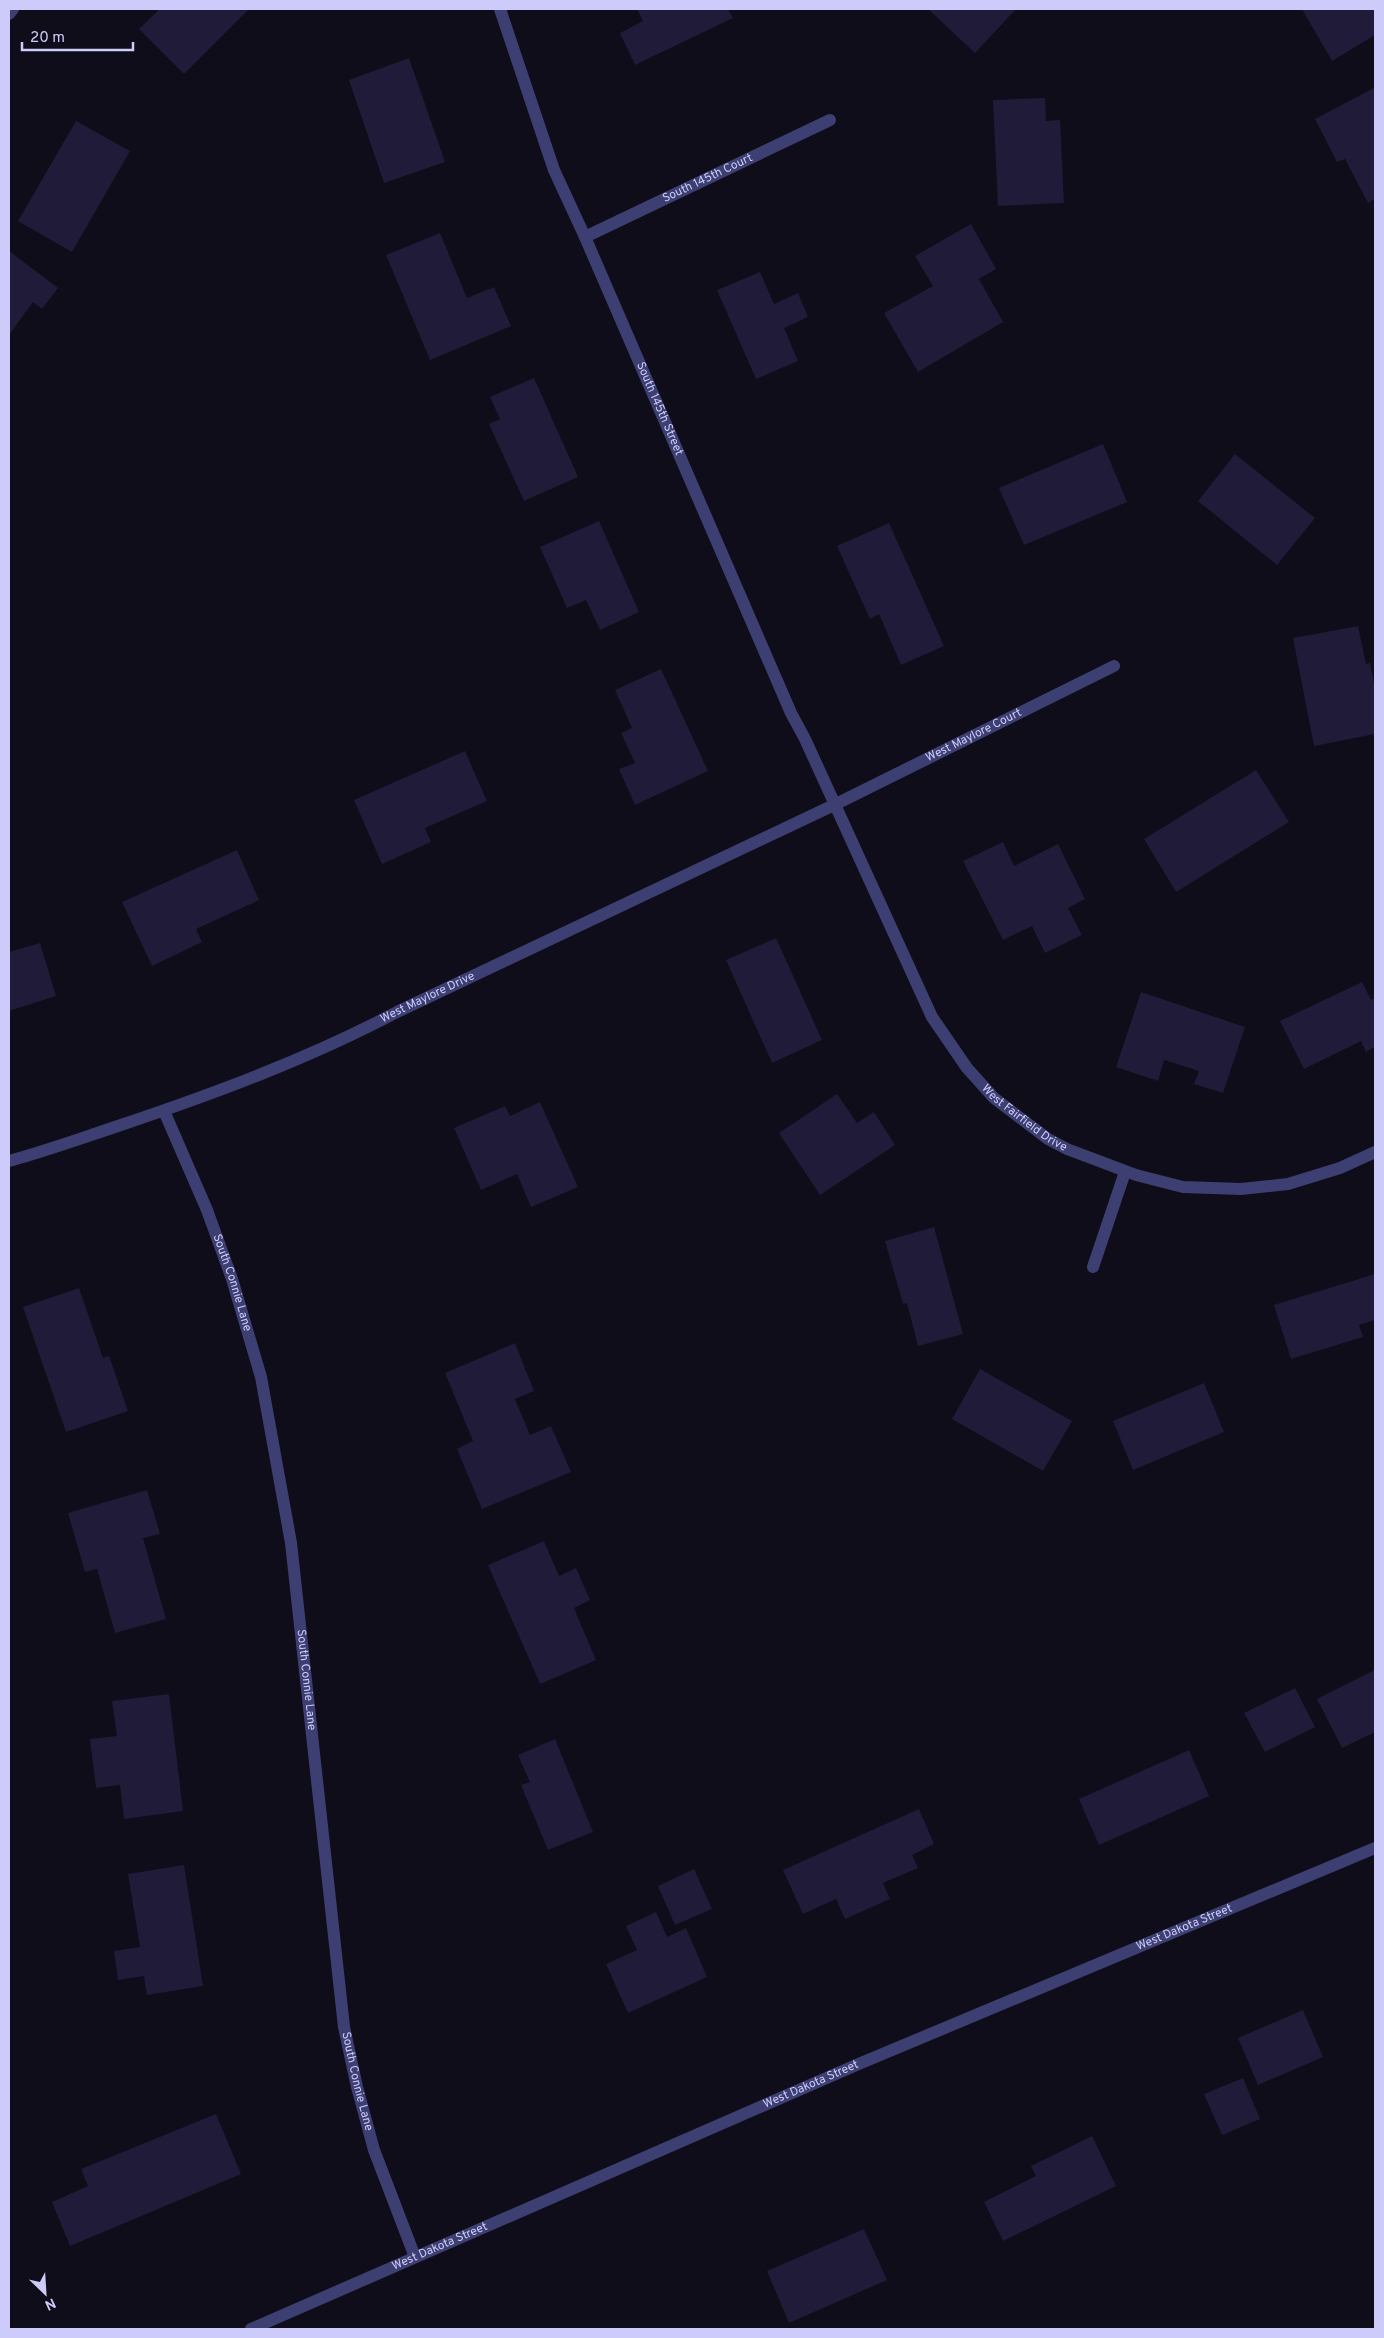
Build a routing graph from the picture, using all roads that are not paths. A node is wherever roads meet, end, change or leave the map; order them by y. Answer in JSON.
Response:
{"nodes":[{"id":1,"x":13,"y":9,"type":"edge"},
{"id":2,"x":500,"y":9,"type":"edge"},
{"id":3,"x":9,"y":14,"type":"edge"},
{"id":4,"x":830,"y":120,"type":"dead end"},
{"id":5,"x":585,"y":237,"type":"junction"},
{"id":6,"x":1114,"y":666,"type":"dead end"},
{"id":7,"x":834,"y":805,"type":"junction"},
{"id":8,"x":164,"y":1111,"type":"junction"},
{"id":9,"x":1375,"y":1152,"type":"edge"},
{"id":10,"x":9,"y":1161,"type":"edge"},
{"id":11,"x":1125,"y":1172,"type":"junction"},
{"id":12,"x":1093,"y":1268,"type":"dead end"},
{"id":13,"x":1375,"y":1848,"type":"edge"},
{"id":14,"x":414,"y":2257,"type":"junction"},
{"id":15,"x":251,"y":2329,"type":"edge"}],
"edges":[{"from":1,"to":3,"type":"street"},
{"from":2,"to":5,"type":"street","name":"South 145th Street"},
{"from":4,"to":5,"type":"street","name":"South 145th Court"},
{"from":5,"to":7,"type":"street","name":"South 145th Street"},
{"from":6,"to":7,"type":"street","name":"West Maylore Court"},
{"from":7,"to":8,"type":"street","name":"West Maylore Drive"},
{"from":7,"to":11,"type":"street","name":"West Fairfield Drive"},
{"from":8,"to":10,"type":"street","name":"West Maylore Drive"},
{"from":8,"to":14,"type":"street","name":"South Connie Lane"},
{"from":9,"to":11,"type":"street","name":"West Fairfield Drive"},
{"from":11,"to":12,"type":"street"},
{"from":13,"to":14,"type":"street","name":"West Dakota Street"},
{"from":14,"to":15,"type":"street","name":"West Dakota Street"}]}
